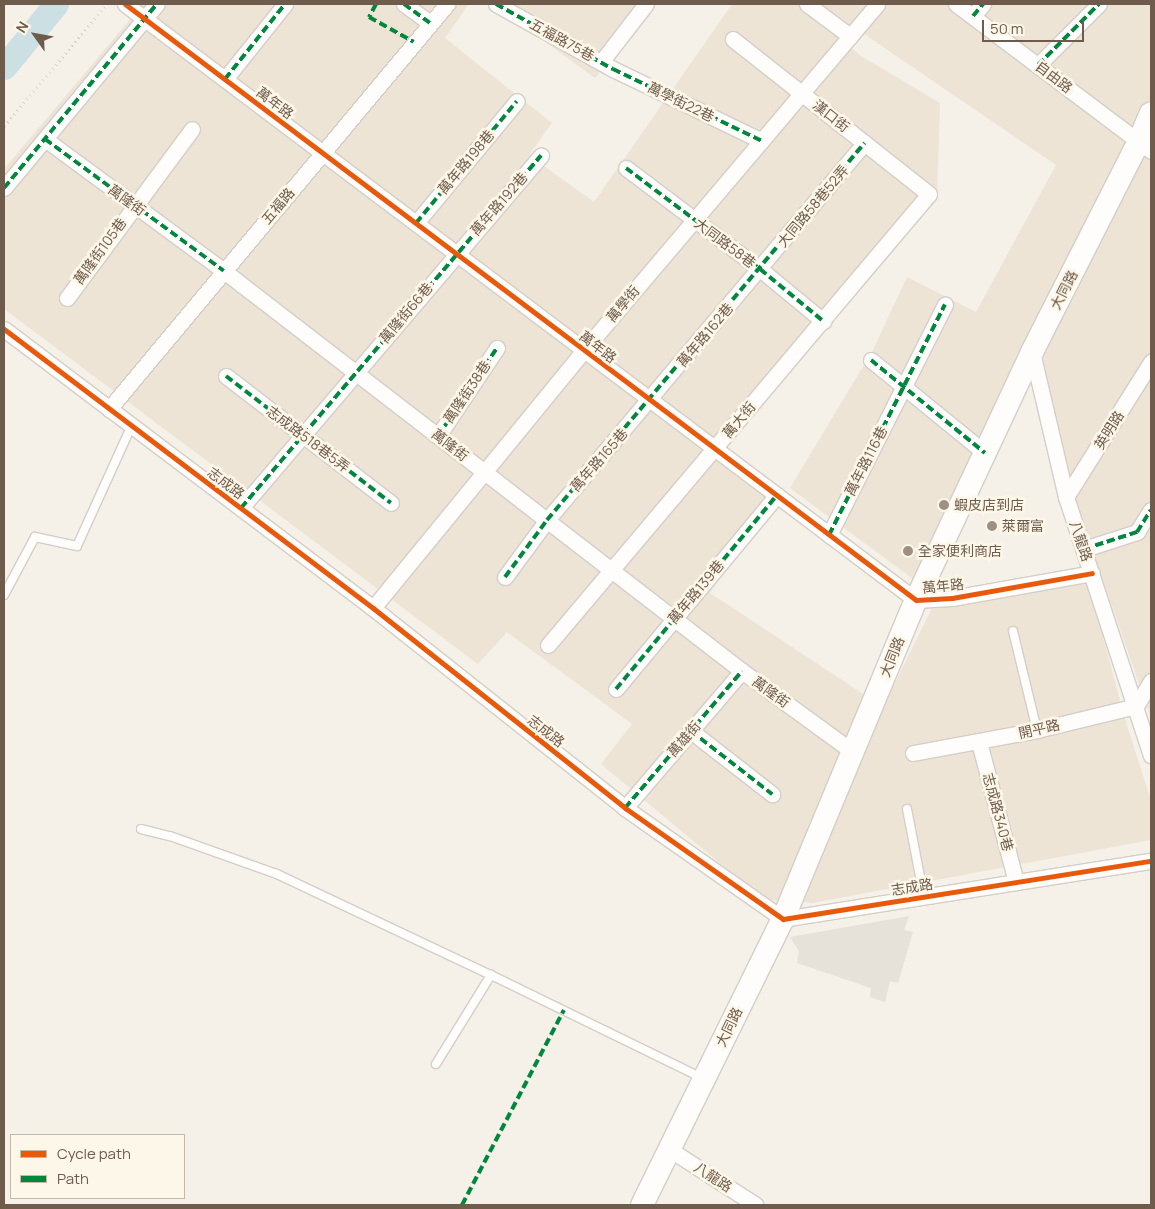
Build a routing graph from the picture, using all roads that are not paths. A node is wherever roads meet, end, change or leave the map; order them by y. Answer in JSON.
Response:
{"nodes":[{"id":1,"x":125,"y":4,"type":"edge"},
{"id":2,"x":158,"y":4,"type":"edge"},
{"id":3,"x":286,"y":4,"type":"edge"},
{"id":4,"x":404,"y":4,"type":"edge"},
{"id":5,"x":447,"y":4,"type":"edge"},
{"id":6,"x":496,"y":4,"type":"edge"},
{"id":7,"x":646,"y":4,"type":"edge"},
{"id":8,"x":808,"y":4,"type":"edge"},
{"id":9,"x":877,"y":4,"type":"edge"},
{"id":10,"x":956,"y":4,"type":"edge"},
{"id":11,"x":983,"y":4,"type":"edge"},
{"id":12,"x":1099,"y":4,"type":"edge"},
{"id":13,"x":973,"y":16,"type":"junction"},
{"id":14,"x":145,"y":19,"type":"junction"},
{"id":15,"x":430,"y":23,"type":"junction"},
{"id":16,"x":850,"y":36,"type":"junction"},
{"id":17,"x":733,"y":39,"type":"dead end"},
{"id":18,"x":601,"y":62,"type":"junction"},
{"id":19,"x":1038,"y":65,"type":"junction"},
{"id":20,"x":225,"y":79,"type":"junction"},
{"id":21,"x":802,"y":93,"type":"junction"},
{"id":22,"x":517,"y":101,"type":"dead end"},
{"id":23,"x":1151,"y":113,"type":"edge"},
{"id":24,"x":192,"y":129,"type":"dead end"},
{"id":25,"x":45,"y":139,"type":"junction"},
{"id":26,"x":762,"y":140,"type":"junction"},
{"id":27,"x":865,"y":143,"type":"junction"},
{"id":28,"x":1145,"y":146,"type":"edge"},
{"id":29,"x":322,"y":153,"type":"junction"},
{"id":30,"x":541,"y":155,"type":"dead end"},
{"id":31,"x":626,"y":168,"type":"dead end"},
{"id":32,"x":4,"y":188,"type":"edge"},
{"id":33,"x":929,"y":194,"type":"joint"},
{"id":34,"x":134,"y":205,"type":"junction"},
{"id":35,"x":694,"y":220,"type":"junction"},
{"id":36,"x":416,"y":223,"type":"junction"},
{"id":37,"x":456,"y":254,"type":"junction"},
{"id":38,"x":760,"y":269,"type":"junction"},
{"id":39,"x":224,"y":271,"type":"junction"},
{"id":40,"x":67,"y":298,"type":"dead end"},
{"id":41,"x":945,"y":304,"type":"dead end"},
{"id":42,"x":823,"y":321,"type":"junction"},
{"id":43,"x":4,"y":329,"type":"edge"},
{"id":44,"x":497,"y":348,"type":"dead end"},
{"id":45,"x":584,"y":350,"type":"junction"},
{"id":46,"x":1032,"y":352,"type":"junction"},
{"id":47,"x":871,"y":360,"type":"dead end"},
{"id":48,"x":1151,"y":362,"type":"edge"},
{"id":49,"x":356,"y":372,"type":"junction"},
{"id":50,"x":226,"y":376,"type":"dead end"},
{"id":51,"x":904,"y":386,"type":"junction"},
{"id":52,"x":650,"y":400,"type":"junction"},
{"id":53,"x":109,"y":409,"type":"junction"},
{"id":54,"x":131,"y":426,"type":"junction"},
{"id":55,"x":302,"y":435,"type":"junction"},
{"id":56,"x":438,"y":436,"type":"junction"},
{"id":57,"x":715,"y":449,"type":"junction"},
{"id":58,"x":985,"y":452,"type":"junction"},
{"id":59,"x":485,"y":472,"type":"junction"},
{"id":60,"x":777,"y":495,"type":"junction"},
{"id":61,"x":1066,"y":498,"type":"junction"},
{"id":62,"x":391,"y":503,"type":"dead end"},
{"id":63,"x":241,"y":508,"type":"junction"},
{"id":64,"x":1151,"y":510,"type":"edge"},
{"id":65,"x":547,"y":520,"type":"junction"},
{"id":66,"x":829,"y":535,"type":"junction"},
{"id":67,"x":1084,"y":549,"type":"junction"},
{"id":68,"x":611,"y":569,"type":"junction"},
{"id":69,"x":1092,"y":573,"type":"junction"},
{"id":70,"x":505,"y":578,"type":"dead end"},
{"id":71,"x":4,"y":595,"type":"edge"},
{"id":72,"x":916,"y":600,"type":"junction"},
{"id":73,"x":373,"y":608,"type":"junction"},
{"id":74,"x":674,"y":618,"type":"junction"},
{"id":75,"x":1013,"y":631,"type":"dead end"},
{"id":76,"x":548,"y":645,"type":"dead end"},
{"id":77,"x":742,"y":671,"type":"junction"},
{"id":78,"x":1151,"y":681,"type":"edge"},
{"id":79,"x":616,"y":689,"type":"dead end"},
{"id":80,"x":1136,"y":706,"type":"junction"},
{"id":81,"x":1037,"y":730,"type":"junction"},
{"id":82,"x":691,"y":731,"type":"junction"},
{"id":83,"x":980,"y":742,"type":"junction"},
{"id":84,"x":853,"y":752,"type":"junction"},
{"id":85,"x":913,"y":753,"type":"dead end"},
{"id":86,"x":1151,"y":755,"type":"edge"},
{"id":87,"x":772,"y":794,"type":"dead end"},
{"id":88,"x":625,"y":808,"type":"junction"},
{"id":89,"x":906,"y":808,"type":"dead end"},
{"id":90,"x":141,"y":829,"type":"dead end"},
{"id":91,"x":1151,"y":861,"type":"edge"},
{"id":92,"x":1016,"y":882,"type":"junction"},
{"id":93,"x":924,"y":896,"type":"junction"},
{"id":94,"x":783,"y":918,"type":"junction"},
{"id":95,"x":491,"y":975,"type":"junction"},
{"id":96,"x":436,"y":1064,"type":"dead end"},
{"id":97,"x":704,"y":1079,"type":"junction"},
{"id":98,"x":669,"y":1149,"type":"junction"},
{"id":99,"x":642,"y":1205,"type":"edge"},
{"id":100,"x":756,"y":1205,"type":"edge"}],
"edges":[{"from":1,"to":14,"type":"street","name":"萬年路"},
{"from":2,"to":14,"type":"street"},
{"from":3,"to":20,"type":"street"},
{"from":4,"to":15,"type":"street"},
{"from":5,"to":15,"type":"street","name":"五福路"},
{"from":6,"to":18,"type":"street","name":"五福路75巷"},
{"from":7,"to":18,"type":"street"},
{"from":8,"to":16,"type":"street"},
{"from":9,"to":16,"type":"street","name":"萬學街"},
{"from":10,"to":13,"type":"street","name":"自由路"},
{"from":11,"to":13,"type":"street"},
{"from":12,"to":19,"type":"street"},
{"from":13,"to":19,"type":"street","name":"自由路"},
{"from":14,"to":20,"type":"street","name":"萬年路"},
{"from":14,"to":25,"type":"street"},
{"from":15,"to":29,"type":"street","name":"五福路"},
{"from":16,"to":21,"type":"street","name":"萬學街"},
{"from":17,"to":21,"type":"street","name":"漢口街"},
{"from":18,"to":26,"type":"street","name":"萬學街22巷"},
{"from":19,"to":28,"type":"street","name":"自由路"},
{"from":20,"to":29,"type":"street","name":"萬年路"},
{"from":21,"to":26,"type":"street","name":"萬學街"},
{"from":21,"to":27,"type":"street","name":"漢口街"},
{"from":22,"to":36,"type":"street","name":"萬年路198巷"},
{"from":23,"to":28,"type":"main road","name":"大同路"},
{"from":24,"to":34,"type":"street","name":"萬隆街105巷"},
{"from":25,"to":32,"type":"street"},
{"from":25,"to":34,"type":"street","name":"萬隆街"},
{"from":26,"to":35,"type":"street","name":"萬學街"},
{"from":27,"to":33,"type":"street","name":"漢口街"},
{"from":27,"to":38,"type":"street","name":"大同路58巷52弄"},
{"from":28,"to":46,"type":"main road","name":"大同路"},
{"from":29,"to":36,"type":"street","name":"萬年路"},
{"from":29,"to":39,"type":"street","name":"五福路"},
{"from":30,"to":37,"type":"street","name":"萬年路192巷"},
{"from":31,"to":35,"type":"street","name":"大同路58巷"},
{"from":33,"to":42,"type":"street","name":"萬大街"},
{"from":34,"to":39,"type":"street","name":"萬隆街"},
{"from":34,"to":40,"type":"street","name":"萬隆街105巷"},
{"from":35,"to":38,"type":"street","name":"大同路58巷"},
{"from":35,"to":45,"type":"street","name":"萬學街"},
{"from":36,"to":37,"type":"street","name":"萬年路"},
{"from":37,"to":45,"type":"street","name":"萬年路"},
{"from":37,"to":49,"type":"street","name":"萬隆街66巷"},
{"from":38,"to":42,"type":"street","name":"大同路58巷"},
{"from":38,"to":52,"type":"street","name":"萬年路162巷"},
{"from":39,"to":49,"type":"street","name":"萬隆街"},
{"from":39,"to":53,"type":"street","name":"五福路"},
{"from":41,"to":51,"type":"street","name":"萬年路116巷"},
{"from":42,"to":57,"type":"street","name":"萬大街"},
{"from":43,"to":53,"type":"street","name":"志成路"},
{"from":44,"to":56,"type":"street","name":"萬隆街38巷"},
{"from":45,"to":52,"type":"street","name":"萬年路"},
{"from":45,"to":59,"type":"street","name":"萬學街"},
{"from":46,"to":58,"type":"main road","name":"大同路"},
{"from":46,"to":61,"type":"street","name":"八龍路"},
{"from":47,"to":51,"type":"street"},
{"from":48,"to":61,"type":"street","name":"英明路"},
{"from":49,"to":55,"type":"street","name":"萬隆街66巷"},
{"from":49,"to":56,"type":"street","name":"萬隆街"},
{"from":50,"to":55,"type":"street","name":"志成路518巷5弄"},
{"from":51,"to":58,"type":"street"},
{"from":51,"to":66,"type":"street","name":"萬年路116巷"},
{"from":52,"to":57,"type":"street","name":"萬年路"},
{"from":52,"to":65,"type":"street","name":"萬年路165巷"},
{"from":53,"to":54,"type":"street","name":"志成路"},
{"from":54,"to":63,"type":"street","name":"志成路"},
{"from":54,"to":71,"type":"lane"},
{"from":55,"to":62,"type":"street","name":"志成路518巷5弄"},
{"from":55,"to":63,"type":"street","name":"萬隆街66巷"},
{"from":56,"to":59,"type":"street","name":"萬隆街"},
{"from":57,"to":60,"type":"street","name":"萬年路"},
{"from":57,"to":68,"type":"street","name":"萬大街"},
{"from":58,"to":72,"type":"main road","name":"大同路"},
{"from":59,"to":65,"type":"street","name":"萬隆街"},
{"from":59,"to":73,"type":"street","name":"萬學街"},
{"from":60,"to":66,"type":"street","name":"萬年路"},
{"from":60,"to":74,"type":"street","name":"萬年路139巷"},
{"from":61,"to":67,"type":"street","name":"八龍路"},
{"from":63,"to":73,"type":"street","name":"志成路"},
{"from":64,"to":67,"type":"street"},
{"from":65,"to":68,"type":"street","name":"萬隆街"},
{"from":65,"to":70,"type":"street","name":"萬年路165巷"},
{"from":66,"to":72,"type":"street","name":"萬年路"},
{"from":67,"to":69,"type":"street","name":"八龍路"},
{"from":68,"to":74,"type":"street","name":"萬隆街"},
{"from":68,"to":76,"type":"street","name":"萬大街"},
{"from":69,"to":72,"type":"street","name":"萬年路"},
{"from":69,"to":80,"type":"street","name":"八龍路"},
{"from":72,"to":84,"type":"main road","name":"大同路"},
{"from":73,"to":88,"type":"street","name":"志成路"},
{"from":74,"to":77,"type":"street","name":"萬隆街"},
{"from":74,"to":79,"type":"street","name":"萬年路139巷"},
{"from":75,"to":81,"type":"lane"},
{"from":77,"to":82,"type":"street","name":"萬雄街"},
{"from":77,"to":84,"type":"street","name":"萬隆街"},
{"from":78,"to":80,"type":"street"},
{"from":80,"to":81,"type":"street","name":"開平路"},
{"from":80,"to":86,"type":"street","name":"八龍路"},
{"from":81,"to":83,"type":"street","name":"開平路"},
{"from":82,"to":87,"type":"street"},
{"from":82,"to":88,"type":"street","name":"萬雄街"},
{"from":83,"to":85,"type":"street","name":"開平路"},
{"from":83,"to":92,"type":"street","name":"志成路340巷"},
{"from":84,"to":94,"type":"main road","name":"大同路"},
{"from":88,"to":94,"type":"street","name":"志成路"},
{"from":89,"to":93,"type":"lane"},
{"from":90,"to":95,"type":"lane"},
{"from":91,"to":92,"type":"street","name":"志成路"},
{"from":92,"to":93,"type":"street","name":"志成路"},
{"from":93,"to":94,"type":"street","name":"志成路"},
{"from":94,"to":97,"type":"main road","name":"大同路"},
{"from":95,"to":96,"type":"lane"},
{"from":95,"to":97,"type":"lane"},
{"from":97,"to":98,"type":"main road","name":"大同路"},
{"from":98,"to":99,"type":"main road","name":"大同路"},
{"from":98,"to":100,"type":"street","name":"八龍路"}]}
